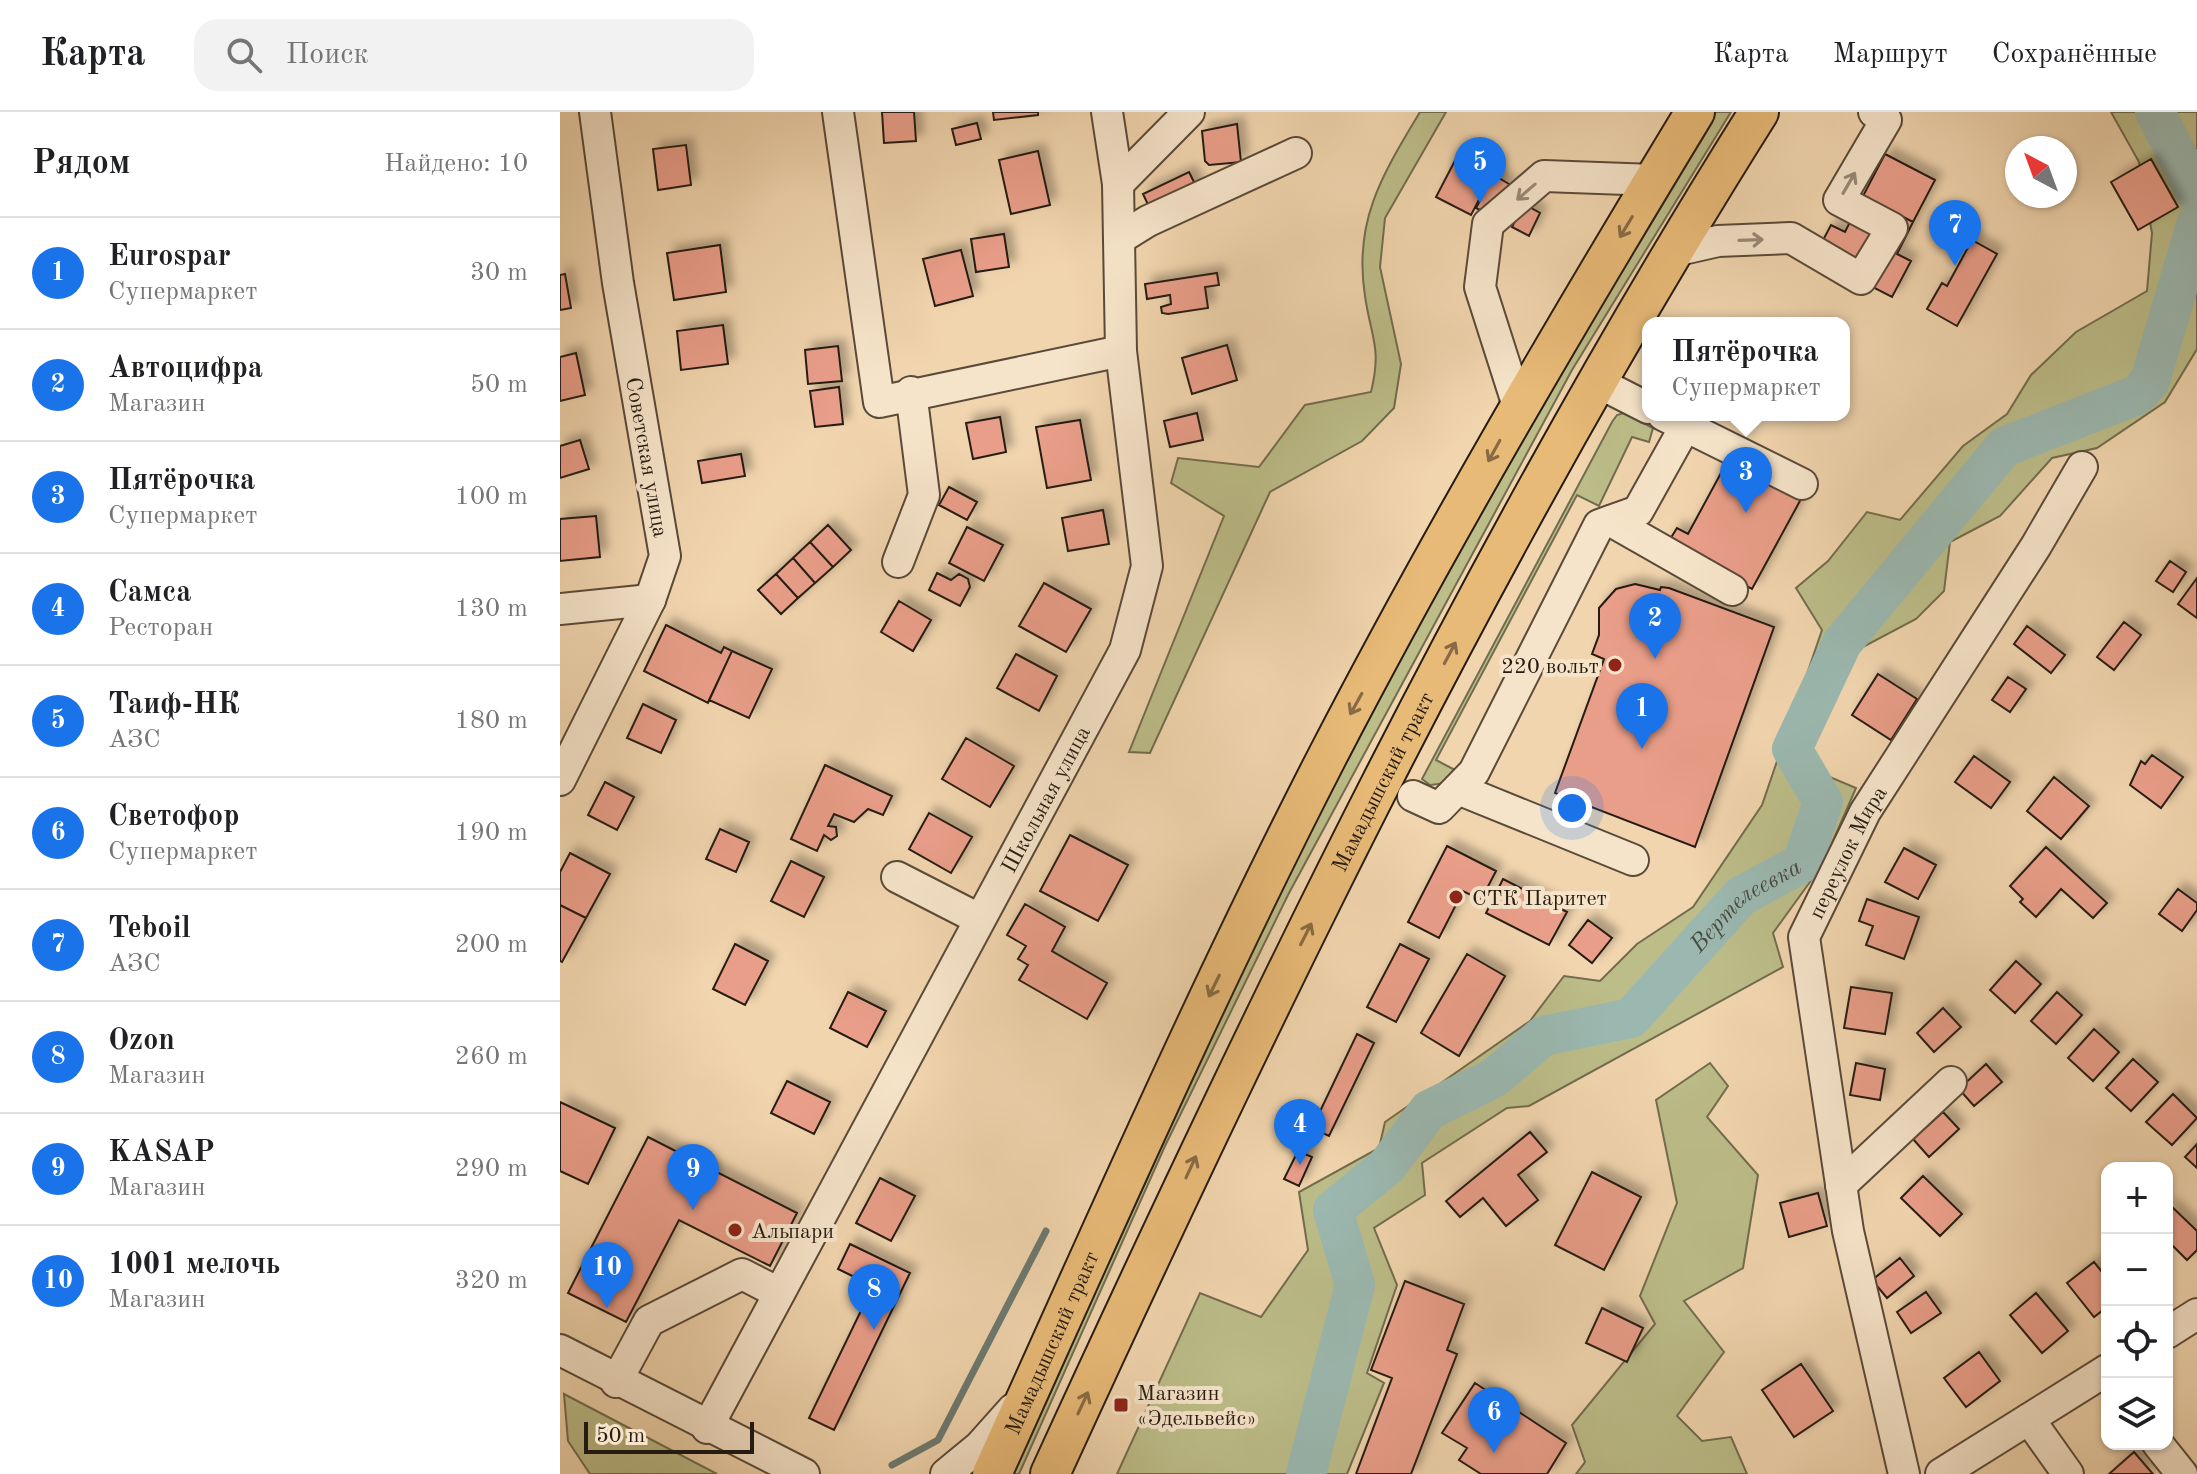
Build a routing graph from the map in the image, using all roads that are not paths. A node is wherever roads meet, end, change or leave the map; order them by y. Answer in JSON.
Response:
{"nodes":[{"id":1,"x":595,"y":112,"type":"edge"},
{"id":2,"x":838,"y":112,"type":"edge"},
{"id":3,"x":1107,"y":112,"type":"edge"},
{"id":4,"x":1189,"y":112,"type":"edge"},
{"id":5,"x":1695,"y":112,"type":"edge"},
{"id":6,"x":1759,"y":112,"type":"edge"},
{"id":7,"x":1874,"y":112,"type":"edge"},
{"id":8,"x":1296,"y":153,"type":"dead end"},
{"id":9,"x":1654,"y":180,"type":"junction"},
{"id":10,"x":1118,"y":184,"type":"junction"},
{"id":11,"x":1119,"y":239,"type":"junction"},
{"id":12,"x":1674,"y":251,"type":"junction"},
{"id":13,"x":1121,"y":351,"type":"junction"},
{"id":14,"x":1597,"y":382,"type":"junction"},
{"id":15,"x":911,"y":392,"type":"junction"},
{"id":16,"x":1642,"y":405,"type":"edge"},
{"id":17,"x":1518,"y":406,"type":"junction"},
{"id":18,"x":1675,"y":421,"type":"edge"},
{"id":19,"x":1677,"y":421,"type":"edge"},
{"id":20,"x":2082,"y":467,"type":"dead end"},
{"id":21,"x":1802,"y":484,"type":"dead end"},
{"id":22,"x":1611,"y":521,"type":"junction"},
{"id":23,"x":898,"y":562,"type":"dead end"},
{"id":24,"x":1732,"y":590,"type":"dead end"},
{"id":25,"x":650,"y":600,"type":"junction"},
{"id":26,"x":560,"y":609,"type":"edge"},
{"id":27,"x":1404,"y":738,"type":"junction"},
{"id":28,"x":560,"y":780,"type":"edge"},
{"id":29,"x":1458,"y":789,"type":"junction"},
{"id":30,"x":1413,"y":796,"type":"junction"},
{"id":31,"x":1360,"y":826,"type":"junction"},
{"id":32,"x":1633,"y":860,"type":"dead end"},
{"id":33,"x":897,"y":877,"type":"dead end"},
{"id":34,"x":979,"y":919,"type":"junction"},
{"id":35,"x":1951,"y":1082,"type":"dead end"},
{"id":36,"x":1841,"y":1185,"type":"junction"},
{"id":37,"x":777,"y":1292,"type":"junction"},
{"id":38,"x":2197,"y":1314,"type":"edge"},
{"id":39,"x":2173,"y":1329,"type":"edge"},
{"id":40,"x":560,"y":1350,"type":"edge"},
{"id":41,"x":2101,"y":1374,"type":"edge"},
{"id":42,"x":616,"y":1382,"type":"junction"},
{"id":43,"x":1031,"y":1389,"type":"junction"},
{"id":44,"x":2029,"y":1419,"type":"junction"},
{"id":45,"x":707,"y":1428,"type":"junction"},
{"id":46,"x":2163,"y":1450,"type":"edge"},
{"id":47,"x":804,"y":1474,"type":"edge"},
{"id":48,"x":946,"y":1474,"type":"edge"},
{"id":49,"x":992,"y":1474,"type":"edge"},
{"id":50,"x":1050,"y":1474,"type":"edge"},
{"id":51,"x":1904,"y":1474,"type":"edge"},
{"id":52,"x":1941,"y":1474,"type":"edge"},
{"id":53,"x":2068,"y":1474,"type":"edge"},
{"id":54,"x":2182,"y":1474,"type":"edge"}],
"edges":[{"from":1,"to":25,"type":"street","name":"Советская улица"},
{"from":2,"to":15,"type":"street"},
{"from":3,"to":10,"type":"street","name":"Школьная улица"},
{"from":4,"to":10,"type":"street"},
{"from":5,"to":9,"type":"main road","name":"Мамадышский тракт"},
{"from":6,"to":12,"type":"main road","name":"Мамадышский тракт"},
{"from":12,"to":7,"type":"street","one_way":true},
{"from":8,"to":11,"type":"street"},
{"from":9,"to":17,"type":"main road","name":"Мамадышский тракт","one_way":true},
{"from":9,"to":17,"type":"street","one_way":true},
{"from":10,"to":11,"type":"street","name":"Школьная улица"},
{"from":11,"to":13,"type":"street","name":"Школьная улица"},
{"from":12,"to":14,"type":"main road","name":"Мамадышский тракт"},
{"from":13,"to":15,"type":"street"},
{"from":13,"to":34,"type":"street","name":"Школьная улица"},
{"from":14,"to":16,"type":"street"},
{"from":27,"to":14,"type":"main road","name":"Мамадышский тракт","one_way":true},
{"from":15,"to":23,"type":"street"},
{"from":17,"to":43,"type":"main road","name":"Мамадышский тракт","one_way":true},
{"from":18,"to":22,"type":"street"},
{"from":19,"to":21,"type":"street"},
{"from":20,"to":36,"type":"street","name":"переулок Мира"},
{"from":22,"to":24,"type":"street"},
{"from":22,"to":29,"type":"street"},
{"from":25,"to":26,"type":"street"},
{"from":25,"to":28,"type":"street","name":"Советская улица"},
{"from":27,"to":30,"type":"street"},
{"from":27,"to":31,"type":"main road","name":"Мамадышский тракт"},
{"from":29,"to":30,"type":"street"},
{"from":29,"to":32,"type":"street"},
{"from":30,"to":31,"type":"street"},
{"from":50,"to":31,"type":"main road","name":"Мамадышский тракт","one_way":true},
{"from":33,"to":34,"type":"street"},
{"from":34,"to":37,"type":"street","name":"Школьная улица"},
{"from":35,"to":36,"type":"street"},
{"from":36,"to":51,"type":"street","name":"переулок Мира"},
{"from":37,"to":42,"type":"street"},
{"from":37,"to":45,"type":"street","name":"Школьная улица"},
{"from":38,"to":39,"type":"street"},
{"from":40,"to":42,"type":"street"},
{"from":41,"to":44,"type":"street"},
{"from":42,"to":45,"type":"street"},
{"from":43,"to":48,"type":"street"},
{"from":43,"to":49,"type":"main road","name":"Мамадышский тракт"},
{"from":44,"to":52,"type":"street"},
{"from":44,"to":53,"type":"street"},
{"from":45,"to":47,"type":"street"},
{"from":46,"to":54,"type":"street"}]}
